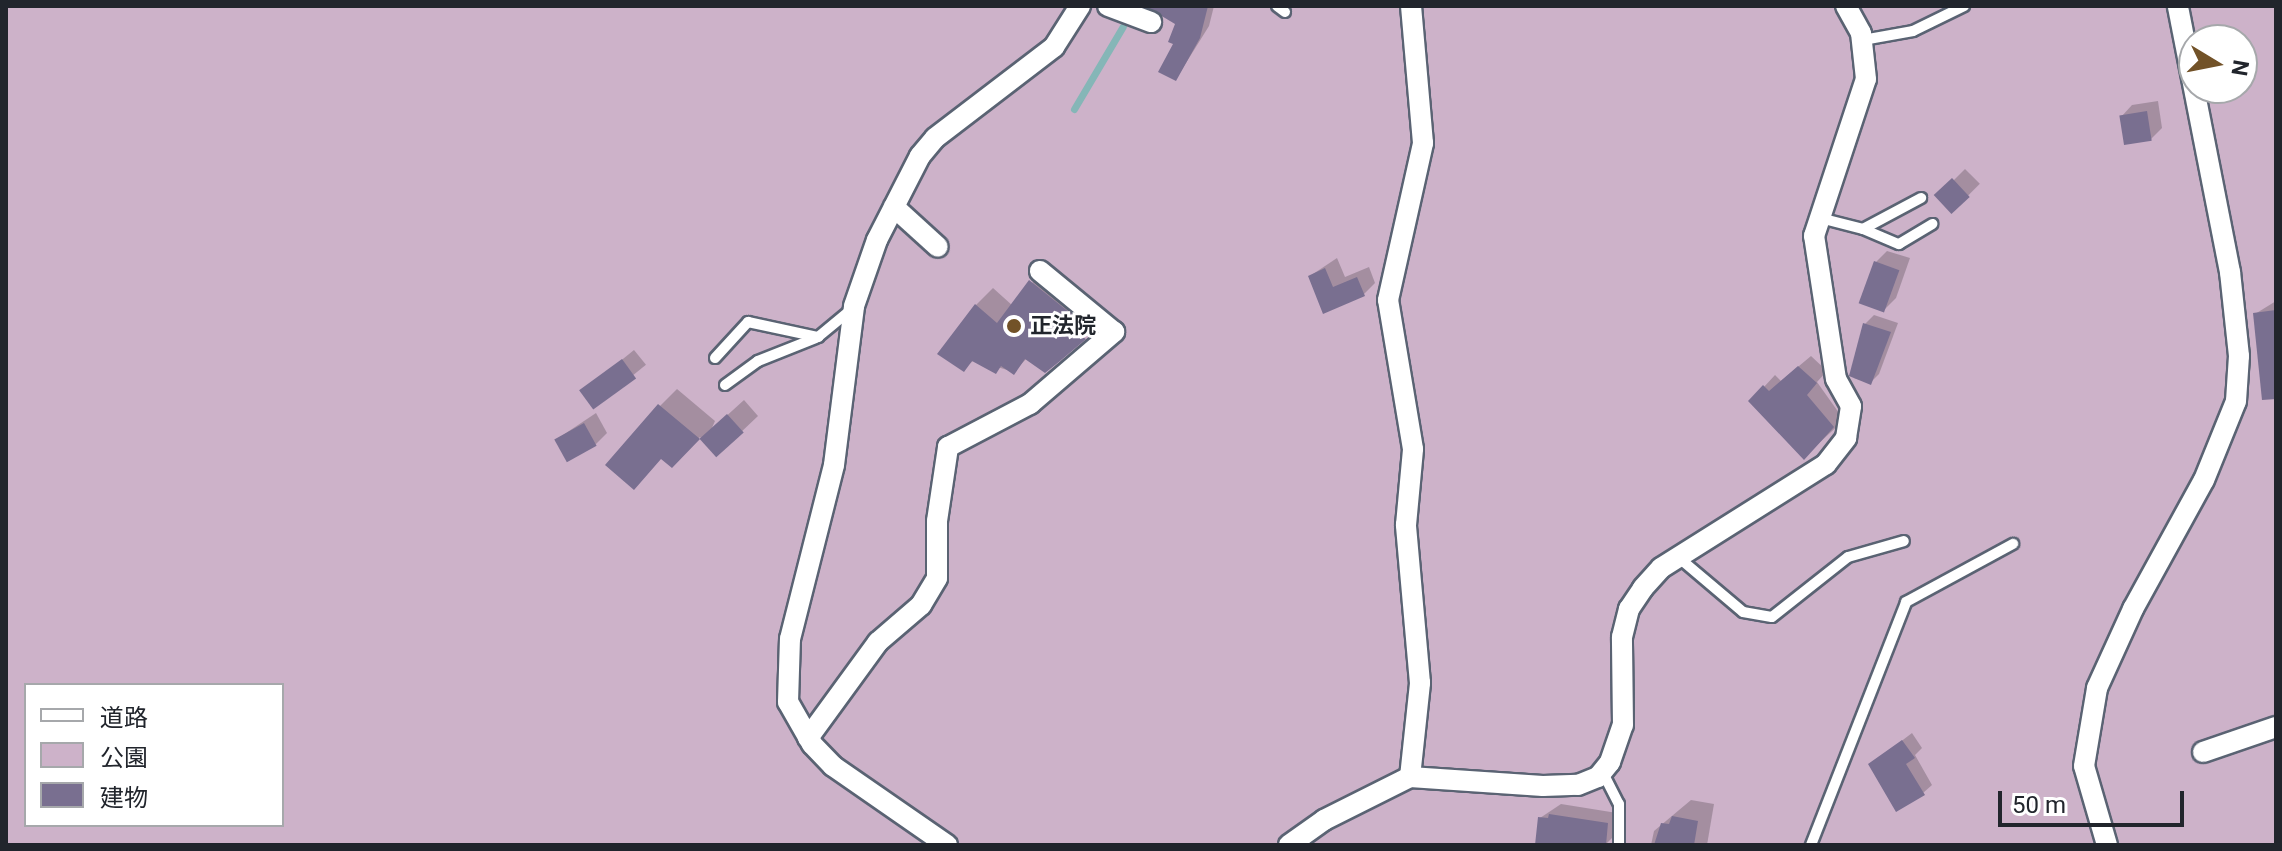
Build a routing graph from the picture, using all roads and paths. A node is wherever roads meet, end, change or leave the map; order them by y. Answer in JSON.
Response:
{"nodes":[{"id":1,"x":1080,"y":6,"type":"edge"},
{"id":2,"x":1108,"y":6,"type":"edge"},
{"id":3,"x":1411,"y":6,"type":"edge"},
{"id":4,"x":1846,"y":6,"type":"edge"},
{"id":5,"x":1964,"y":6,"type":"edge"},
{"id":6,"x":2178,"y":6,"type":"edge"},
{"id":7,"x":1151,"y":22,"type":"dead end"},
{"id":8,"x":1863,"y":40,"type":"junction"},
{"id":9,"x":1921,"y":198,"type":"dead end"},
{"id":10,"x":894,"y":207,"type":"junction"},
{"id":11,"x":1817,"y":218,"type":"junction"},
{"id":12,"x":1932,"y":224,"type":"dead end"},
{"id":13,"x":1863,"y":229,"type":"junction"},
{"id":14,"x":938,"y":247,"type":"dead end"},
{"id":15,"x":1040,"y":271,"type":"dead end"},
{"id":16,"x":854,"y":306,"type":"junction"},
{"id":17,"x":818,"y":337,"type":"junction"},
{"id":18,"x":715,"y":358,"type":"dead end"},
{"id":19,"x":725,"y":385,"type":"dead end"},
{"id":20,"x":1904,"y":541,"type":"dead end"},
{"id":21,"x":2013,"y":544,"type":"dead end"},
{"id":22,"x":1678,"y":557,"type":"junction"},
{"id":23,"x":2276,"y":727,"type":"edge"},
{"id":24,"x":808,"y":738,"type":"junction"},
{"id":25,"x":2203,"y":752,"type":"dead end"},
{"id":26,"x":1602,"y":771,"type":"junction"},
{"id":27,"x":1410,"y":777,"type":"junction"},
{"id":28,"x":947,"y":845,"type":"edge"},
{"id":29,"x":1289,"y":845,"type":"edge"},
{"id":30,"x":1619,"y":845,"type":"edge"},
{"id":31,"x":1811,"y":845,"type":"edge"},
{"id":32,"x":2107,"y":845,"type":"edge"}],
"edges":[{"from":1,"to":10,"type":"street"},
{"from":2,"to":7,"type":"street"},
{"from":3,"to":27,"type":"street"},
{"from":4,"to":8,"type":"street"},
{"from":5,"to":8,"type":"lane"},
{"from":6,"to":32,"type":"street"},
{"from":8,"to":11,"type":"street"},
{"from":9,"to":13,"type":"lane"},
{"from":10,"to":14,"type":"street"},
{"from":10,"to":16,"type":"street"},
{"from":11,"to":13,"type":"lane"},
{"from":11,"to":22,"type":"street"},
{"from":12,"to":13,"type":"lane"},
{"from":15,"to":24,"type":"street"},
{"from":16,"to":17,"type":"lane"},
{"from":16,"to":24,"type":"street"},
{"from":17,"to":18,"type":"lane"},
{"from":17,"to":19,"type":"lane"},
{"from":20,"to":22,"type":"lane"},
{"from":21,"to":31,"type":"lane"},
{"from":22,"to":26,"type":"street"},
{"from":23,"to":25,"type":"street"},
{"from":24,"to":28,"type":"street"},
{"from":26,"to":27,"type":"street"},
{"from":26,"to":30,"type":"lane"},
{"from":27,"to":29,"type":"street"}]}
